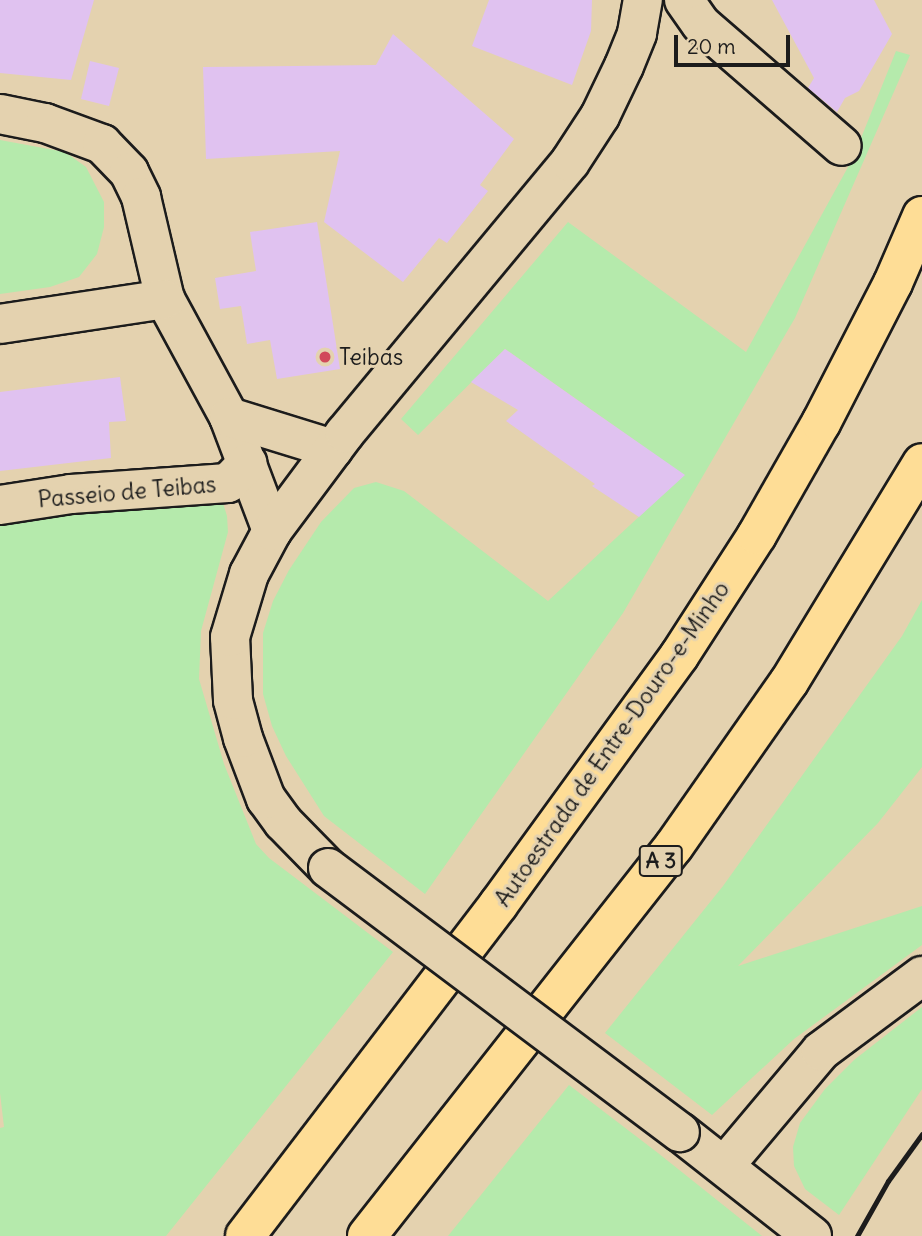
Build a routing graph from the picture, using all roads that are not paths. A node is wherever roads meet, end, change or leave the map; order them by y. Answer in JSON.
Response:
{"nodes":[{"id":1,"x":643,"y":0,"type":"edge"},
{"id":2,"x":684,"y":0,"type":"edge"},
{"id":3,"x":0,"y":114,"type":"edge"},
{"id":4,"x":842,"y":146,"type":"dead end"},
{"id":5,"x":922,"y":216,"type":"edge"},
{"id":6,"x":165,"y":299,"type":"junction"},
{"id":7,"x":0,"y":324,"type":"edge"},
{"id":8,"x":229,"y":417,"type":"junction"},
{"id":9,"x":333,"y":449,"type":"junction"},
{"id":10,"x":247,"y":463,"type":"junction"},
{"id":11,"x":922,"y":463,"type":"edge"},
{"id":12,"x":0,"y":505,"type":"edge"},
{"id":13,"x":272,"y":531,"type":"junction"},
{"id":14,"x":922,"y":976,"type":"edge"},
{"id":15,"x":725,"y":1165,"type":"junction"},
{"id":16,"x":807,"y":1232,"type":"edge"},
{"id":17,"x":245,"y":1236,"type":"edge"},
{"id":18,"x":368,"y":1236,"type":"edge"}],
"edges":[{"from":1,"to":9,"type":"street"},
{"from":2,"to":4,"type":"street"},
{"from":3,"to":6,"type":"street"},
{"from":5,"to":17,"type":"highway","name":"Autoestrada de Entre-Douro-e-Minho"},
{"from":6,"to":7,"type":"street"},
{"from":6,"to":8,"type":"street"},
{"from":8,"to":9,"type":"street"},
{"from":8,"to":10,"type":"street"},
{"from":9,"to":13,"type":"street"},
{"from":10,"to":12,"type":"street","name":"Passeio de Teibas"},
{"from":10,"to":13,"type":"street"},
{"from":11,"to":18,"type":"highway","number":"A 3"},
{"from":13,"to":15,"type":"street","bridge":true},
{"from":14,"to":15,"type":"street"},
{"from":15,"to":16,"type":"street"}]}
